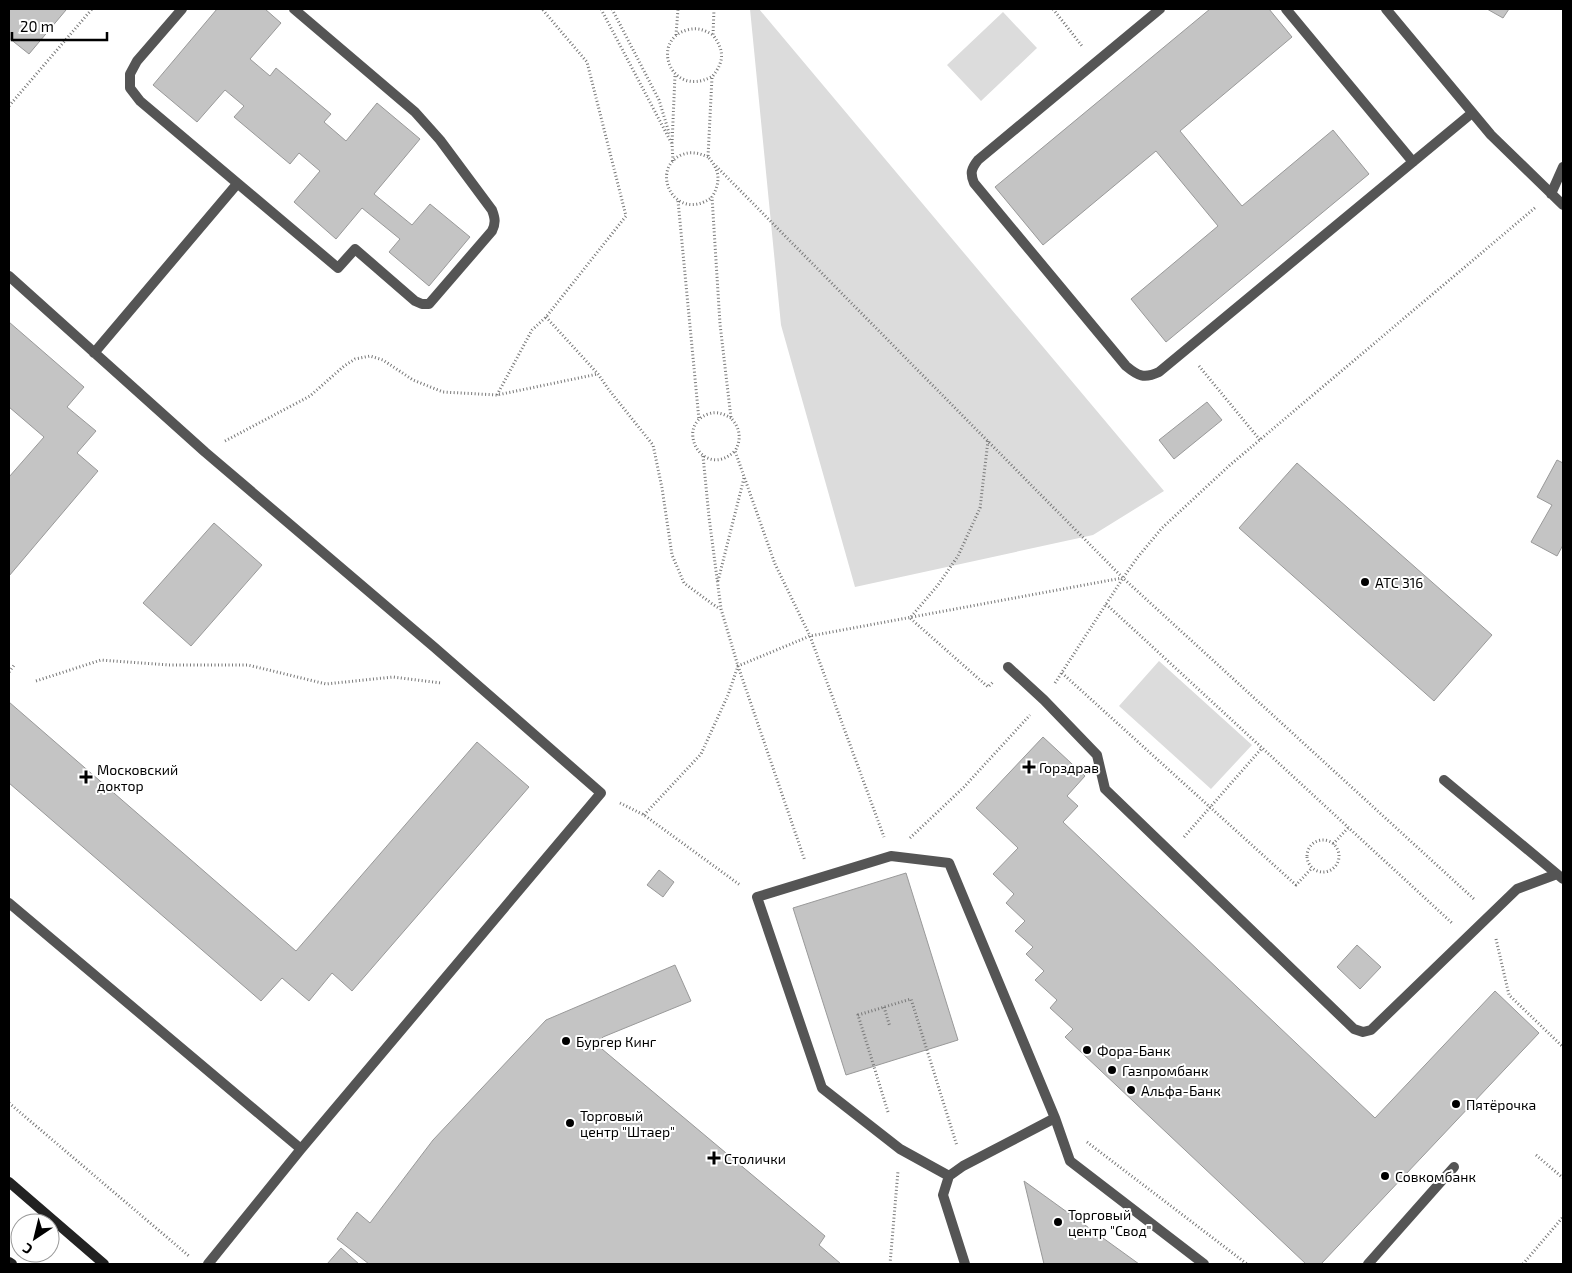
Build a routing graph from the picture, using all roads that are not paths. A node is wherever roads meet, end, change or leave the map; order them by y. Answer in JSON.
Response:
{"nodes":[{"id":1,"x":182,"y":9,"type":"edge"},
{"id":2,"x":294,"y":9,"type":"edge"},
{"id":3,"x":1160,"y":9,"type":"edge"},
{"id":4,"x":1286,"y":9,"type":"edge"},
{"id":5,"x":1386,"y":9,"type":"edge"},
{"id":6,"x":1472,"y":113,"type":"junction"},
{"id":7,"x":1413,"y":162,"type":"junction"},
{"id":8,"x":1563,"y":167,"type":"edge"},
{"id":9,"x":237,"y":184,"type":"junction"},
{"id":10,"x":1551,"y":194,"type":"junction"},
{"id":11,"x":1563,"y":205,"type":"edge"},
{"id":12,"x":9,"y":276,"type":"edge"},
{"id":13,"x":94,"y":353,"type":"junction"},
{"id":14,"x":1008,"y":667,"type":"road end"},
{"id":15,"x":1444,"y":780,"type":"dead end"},
{"id":16,"x":1560,"y":877,"type":"edge"},
{"id":17,"x":9,"y":903,"type":"edge"},
{"id":18,"x":1054,"y":1118,"type":"junction"},
{"id":19,"x":301,"y":1149,"type":"junction"},
{"id":20,"x":1454,"y":1167,"type":"dead end"},
{"id":21,"x":948,"y":1176,"type":"junction"},
{"id":22,"x":9,"y":1182,"type":"edge"},
{"id":23,"x":9,"y":1262,"type":"edge"},
{"id":24,"x":12,"y":1264,"type":"edge"},
{"id":25,"x":104,"y":1264,"type":"edge"},
{"id":26,"x":208,"y":1264,"type":"edge"},
{"id":27,"x":966,"y":1264,"type":"edge"},
{"id":28,"x":1204,"y":1264,"type":"edge"},
{"id":29,"x":1368,"y":1264,"type":"edge"}],
"edges":[{"from":1,"to":9,"type":"lane"},
{"from":2,"to":9,"type":"lane"},
{"from":3,"to":7,"type":"lane"},
{"from":4,"to":7,"type":"lane"},
{"from":5,"to":6,"type":"lane"},
{"from":6,"to":7,"type":"lane"},
{"from":6,"to":10,"type":"lane"},
{"from":8,"to":10,"type":"lane"},
{"from":9,"to":13,"type":"lane"},
{"from":10,"to":11,"type":"lane"},
{"from":12,"to":13,"type":"lane"},
{"from":13,"to":19,"type":"lane"},
{"from":14,"to":16,"type":"lane"},
{"from":15,"to":16,"type":"lane"},
{"from":17,"to":19,"type":"lane"},
{"from":18,"to":21,"type":"lane"},
{"from":18,"to":21,"type":"lane"},
{"from":18,"to":28,"type":"lane"},
{"from":19,"to":26,"type":"lane"},
{"from":20,"to":29,"type":"lane"},
{"from":21,"to":27,"type":"lane"},
{"from":22,"to":25,"type":"main road"},
{"from":23,"to":24,"type":"main road"}]}
